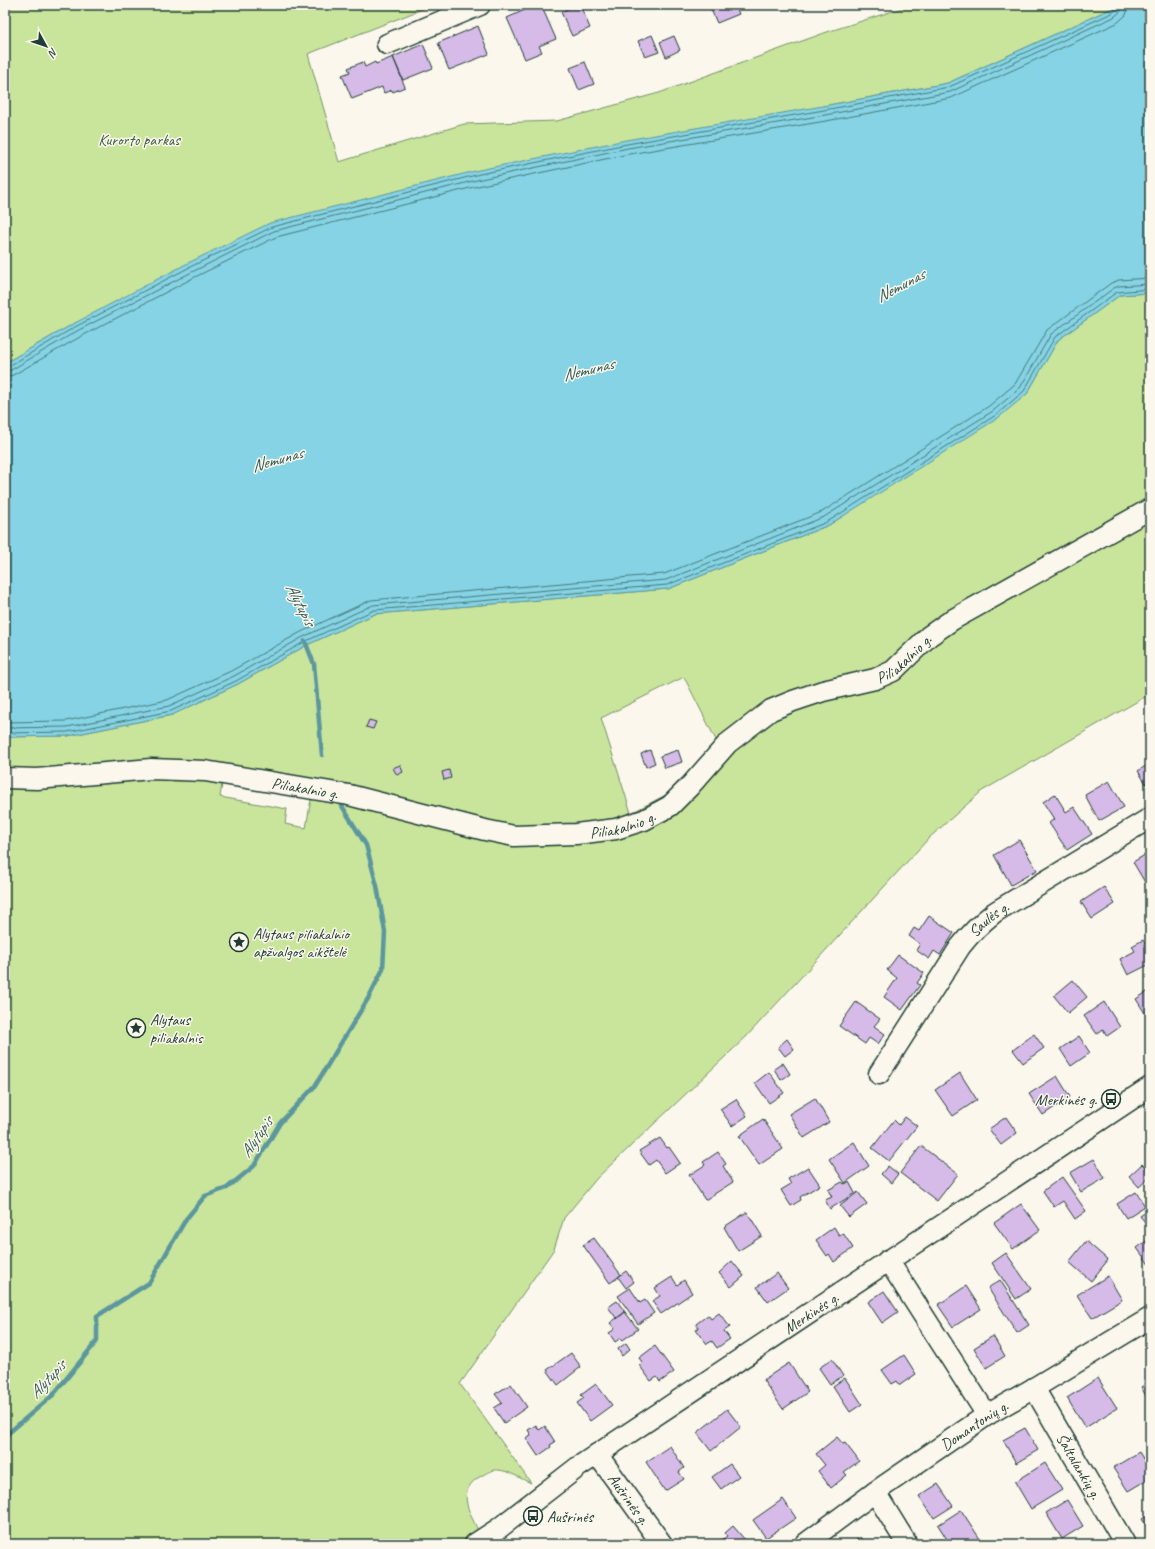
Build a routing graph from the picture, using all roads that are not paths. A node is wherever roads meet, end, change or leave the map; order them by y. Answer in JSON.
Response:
{"nodes":[{"id":1,"x":480,"y":5,"type":"edge"},
{"id":2,"x":387,"y":44,"type":"dead end"},
{"id":3,"x":1150,"y":509,"type":"edge"},
{"id":4,"x":5,"y":778,"type":"edge"},
{"id":5,"x":1150,"y":818,"type":"edge"},
{"id":6,"x":879,"y":1074,"type":"dead end"},
{"id":7,"x":1150,"y":1087,"type":"edge"},
{"id":8,"x":888,"y":1260,"type":"junction"},
{"id":9,"x":1150,"y":1318,"type":"edge"},
{"id":10,"x":1034,"y":1388,"type":"junction"},
{"id":11,"x":987,"y":1415,"type":"junction"},
{"id":12,"x":597,"y":1454,"type":"junction"},
{"id":13,"x":875,"y":1492,"type":"junction"},
{"id":14,"x":475,"y":1544,"type":"edge"},
{"id":15,"x":662,"y":1544,"type":"edge"},
{"id":16,"x":805,"y":1544,"type":"edge"},
{"id":17,"x":907,"y":1544,"type":"edge"},
{"id":18,"x":1125,"y":1544,"type":"edge"}],
"edges":[{"from":1,"to":2,"type":"street"},
{"from":3,"to":4,"type":"street","name":"Piliakalnio g."},
{"from":5,"to":6,"type":"street","name":"Saulės g."},
{"from":7,"to":8,"type":"street","name":"Merkinės g."},
{"from":8,"to":11,"type":"street"},
{"from":8,"to":12,"type":"street","name":"Merkinės g."},
{"from":9,"to":10,"type":"street","name":"Domantonių g."},
{"from":10,"to":11,"type":"street","name":"Domantonių g."},
{"from":10,"to":18,"type":"street","name":"Šaltalankių g."},
{"from":11,"to":13,"type":"street","name":"Domantonių g."},
{"from":12,"to":14,"type":"street","name":"Merkinės g."},
{"from":12,"to":15,"type":"street","name":"Aušrinės g."},
{"from":13,"to":16,"type":"street","name":"Domantonių g."},
{"from":13,"to":17,"type":"street"}]}
